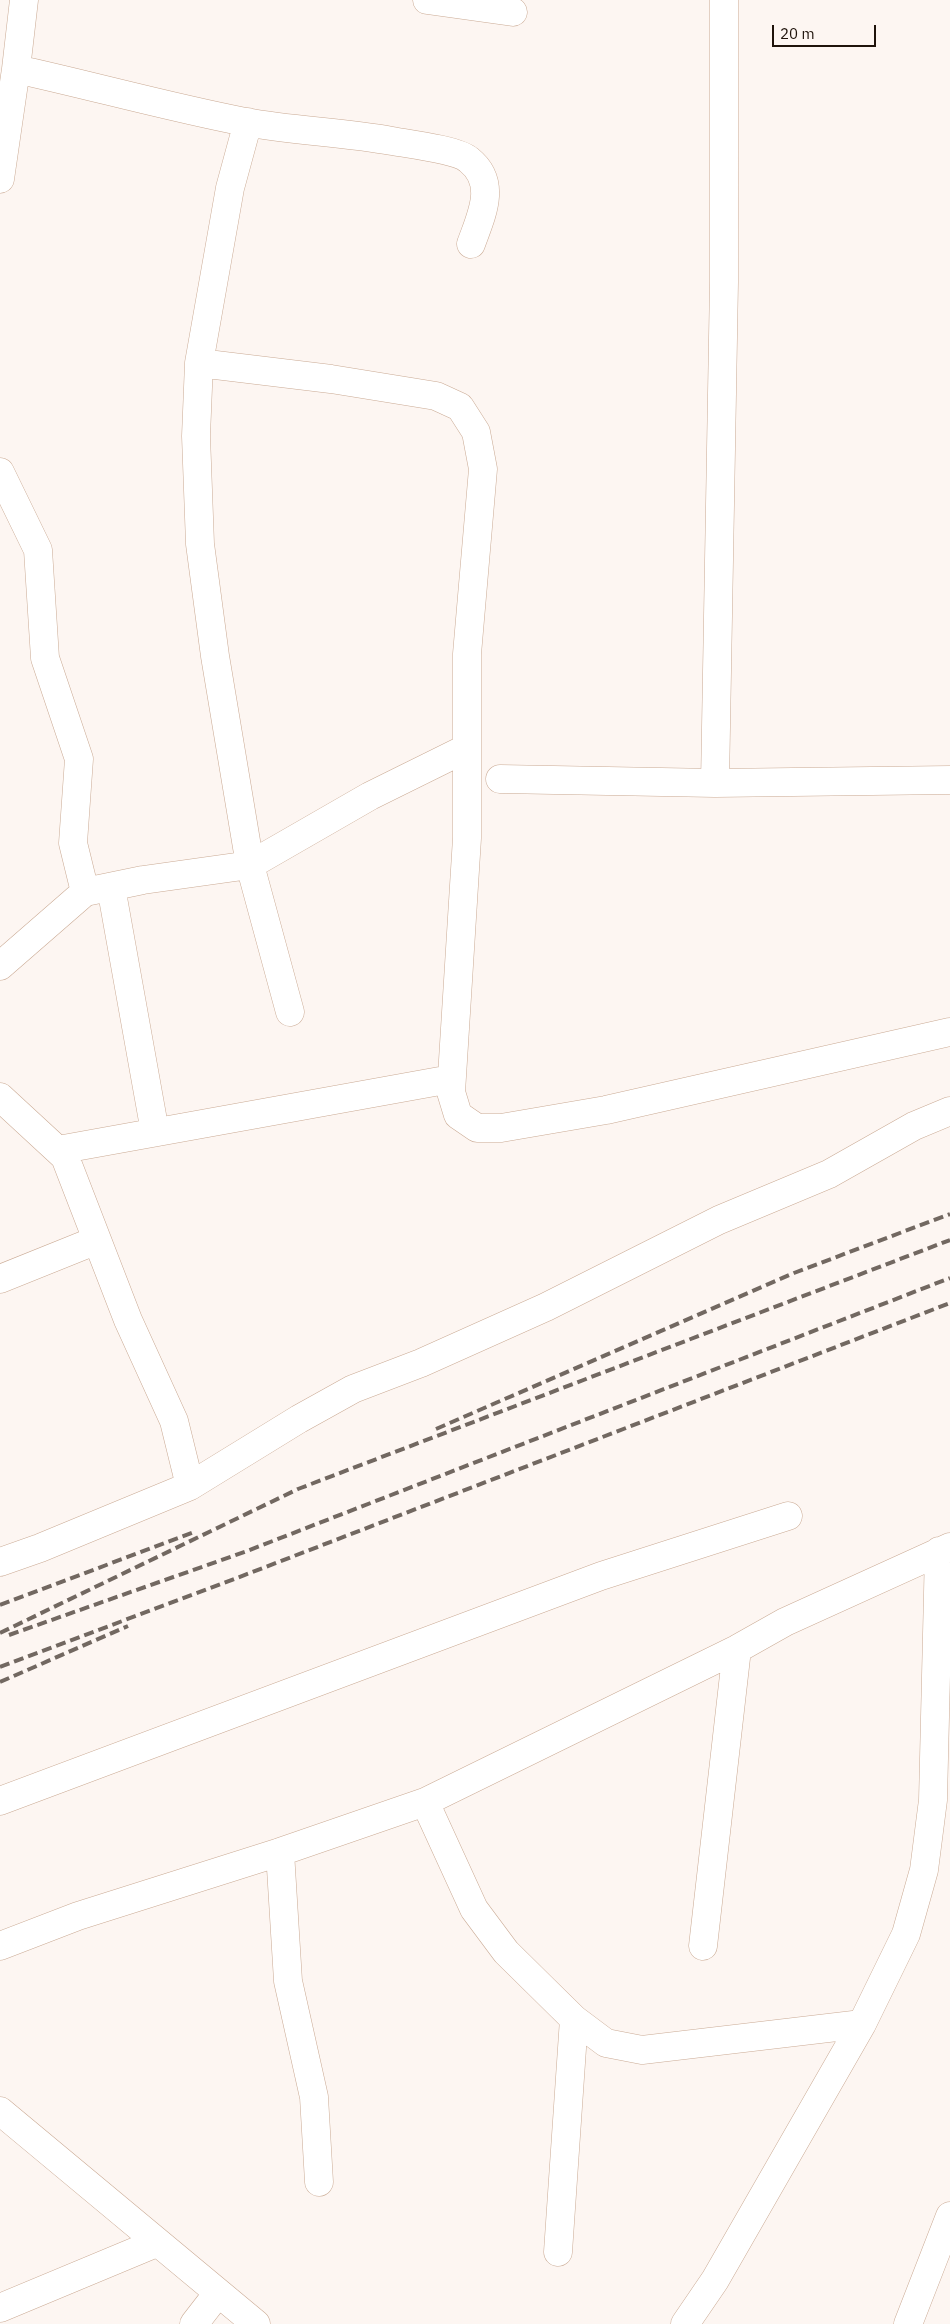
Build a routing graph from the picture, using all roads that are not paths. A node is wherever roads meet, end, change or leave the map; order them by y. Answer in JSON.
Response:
{"nodes":[{"id":1,"x":24,"y":0,"type":"edge"},
{"id":2,"x":427,"y":0,"type":"edge"},
{"id":3,"x":724,"y":0,"type":"edge"},
{"id":4,"x":513,"y":12,"type":"dead end"},
{"id":5,"x":16,"y":69,"type":"junction"},
{"id":6,"x":248,"y":122,"type":"junction"},
{"id":7,"x":0,"y":179,"type":"edge"},
{"id":8,"x":472,"y":244,"type":"dead end"},
{"id":9,"x":199,"y":363,"type":"junction"},
{"id":10,"x":0,"y":472,"type":"edge"},
{"id":11,"x":467,"y":748,"type":"junction"},
{"id":12,"x":500,"y":778,"type":"dead end"},
{"id":13,"x":950,"y":780,"type":"edge"},
{"id":14,"x":715,"y":783,"type":"junction"},
{"id":15,"x":250,"y":864,"type":"junction"},
{"id":16,"x":111,"y":887,"type":"junction"},
{"id":17,"x":85,"y":892,"type":"junction"},
{"id":18,"x":0,"y":966,"type":"edge"},
{"id":19,"x":290,"y":1012,"type":"dead end"},
{"id":20,"x":950,"y":1032,"type":"edge"},
{"id":21,"x":451,"y":1079,"type":"junction"},
{"id":22,"x":0,"y":1097,"type":"edge"},
{"id":23,"x":950,"y":1110,"type":"edge"},
{"id":24,"x":155,"y":1132,"type":"junction"},
{"id":25,"x":58,"y":1150,"type":"junction"},
{"id":26,"x":97,"y":1240,"type":"junction"},
{"id":27,"x":0,"y":1279,"type":"edge"},
{"id":28,"x":190,"y":1486,"type":"junction"},
{"id":29,"x":788,"y":1516,"type":"dead end"},
{"id":30,"x":945,"y":1549,"type":"edge"},
{"id":31,"x":0,"y":1562,"type":"edge"},
{"id":32,"x":737,"y":1649,"type":"junction"},
{"id":33,"x":0,"y":1801,"type":"edge"},
{"id":34,"x":425,"y":1802,"type":"junction"},
{"id":35,"x":280,"y":1852,"type":"junction"},
{"id":36,"x":0,"y":1946,"type":"edge"},
{"id":37,"x":702,"y":1946,"type":"dead end"},
{"id":38,"x":574,"y":2019,"type":"junction"},
{"id":39,"x":862,"y":2024,"type":"junction"},
{"id":40,"x":0,"y":2111,"type":"edge"},
{"id":41,"x":319,"y":2182,"type":"dead end"},
{"id":42,"x":950,"y":2216,"type":"edge"},
{"id":43,"x":156,"y":2243,"type":"junction"},
{"id":44,"x":943,"y":2251,"type":"edge"},
{"id":45,"x":558,"y":2252,"type":"dead end"},
{"id":46,"x":218,"y":2293,"type":"junction"},
{"id":47,"x":0,"y":2308,"type":"edge"},
{"id":48,"x":194,"y":2324,"type":"edge"},
{"id":49,"x":256,"y":2324,"type":"edge"},
{"id":50,"x":685,"y":2324,"type":"edge"},
{"id":51,"x":908,"y":2324,"type":"edge"}],
"edges":[{"from":1,"to":5,"type":"street"},
{"from":2,"to":4,"type":"street"},
{"from":3,"to":14,"type":"street"},
{"from":5,"to":6,"type":"street"},
{"from":5,"to":7,"type":"street"},
{"from":6,"to":8,"type":"street"},
{"from":6,"to":9,"type":"street"},
{"from":9,"to":11,"type":"street"},
{"from":9,"to":15,"type":"street"},
{"from":10,"to":17,"type":"street"},
{"from":11,"to":15,"type":"street"},
{"from":11,"to":21,"type":"street"},
{"from":12,"to":14,"type":"street"},
{"from":13,"to":14,"type":"street"},
{"from":15,"to":16,"type":"street"},
{"from":15,"to":19,"type":"street"},
{"from":16,"to":17,"type":"street"},
{"from":16,"to":24,"type":"street"},
{"from":17,"to":18,"type":"street"},
{"from":20,"to":21,"type":"street"},
{"from":21,"to":24,"type":"street"},
{"from":22,"to":25,"type":"street"},
{"from":23,"to":28,"type":"street"},
{"from":24,"to":25,"type":"street"},
{"from":25,"to":26,"type":"street"},
{"from":26,"to":27,"type":"street"},
{"from":26,"to":28,"type":"street"},
{"from":28,"to":31,"type":"street"},
{"from":29,"to":33,"type":"street"},
{"from":30,"to":32,"type":"street"},
{"from":30,"to":39,"type":"street"},
{"from":32,"to":34,"type":"street"},
{"from":32,"to":37,"type":"street"},
{"from":34,"to":35,"type":"street"},
{"from":34,"to":38,"type":"street"},
{"from":35,"to":36,"type":"street"},
{"from":35,"to":41,"type":"street"},
{"from":38,"to":39,"type":"street"},
{"from":38,"to":45,"type":"street"},
{"from":39,"to":50,"type":"street"},
{"from":40,"to":43,"type":"street"},
{"from":42,"to":44,"type":"street"},
{"from":43,"to":46,"type":"street"},
{"from":43,"to":47,"type":"street"},
{"from":44,"to":51,"type":"street"},
{"from":46,"to":48,"type":"street"},
{"from":46,"to":49,"type":"street"}]}
